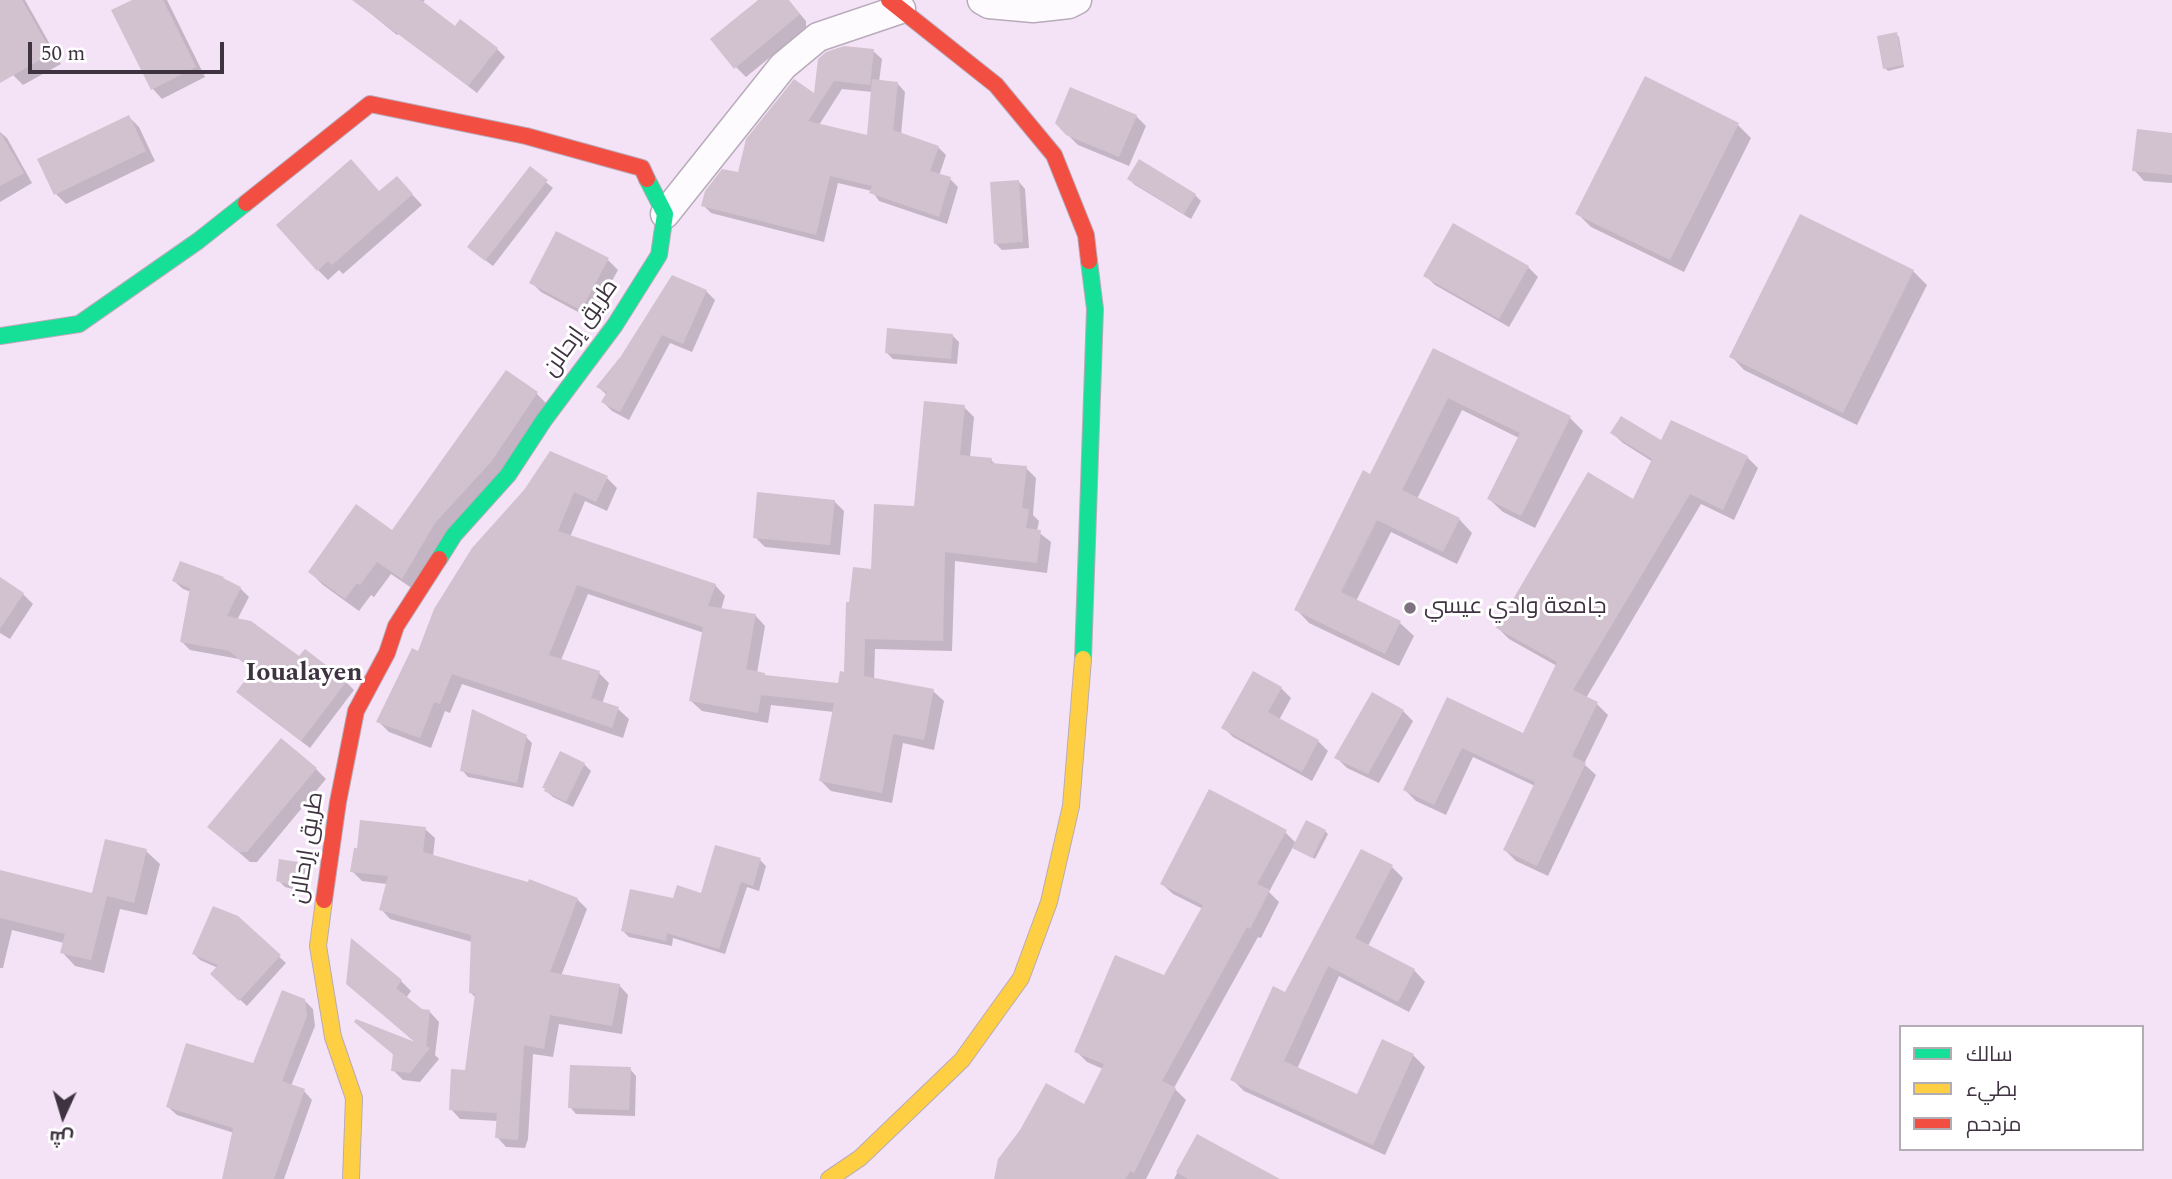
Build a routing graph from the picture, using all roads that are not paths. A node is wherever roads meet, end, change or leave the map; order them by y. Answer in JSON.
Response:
{"nodes":[{"id":1,"x":982,"y":0,"type":"edge"},
{"id":2,"x":1077,"y":0,"type":"edge"},
{"id":3,"x":895,"y":5,"type":"edge"},
{"id":4,"x":665,"y":214,"type":"junction"},
{"id":5,"x":0,"y":336,"type":"edge"},
{"id":6,"x":351,"y":1179,"type":"edge"},
{"id":7,"x":829,"y":1179,"type":"edge"}],
"edges":[{"from":1,"to":2,"type":"street"},
{"from":3,"to":4,"type":"street"},
{"from":3,"to":7,"type":"street"},
{"from":4,"to":5,"type":"street"},
{"from":4,"to":6,"type":"street","name":"طريق إرحالن"}]}
